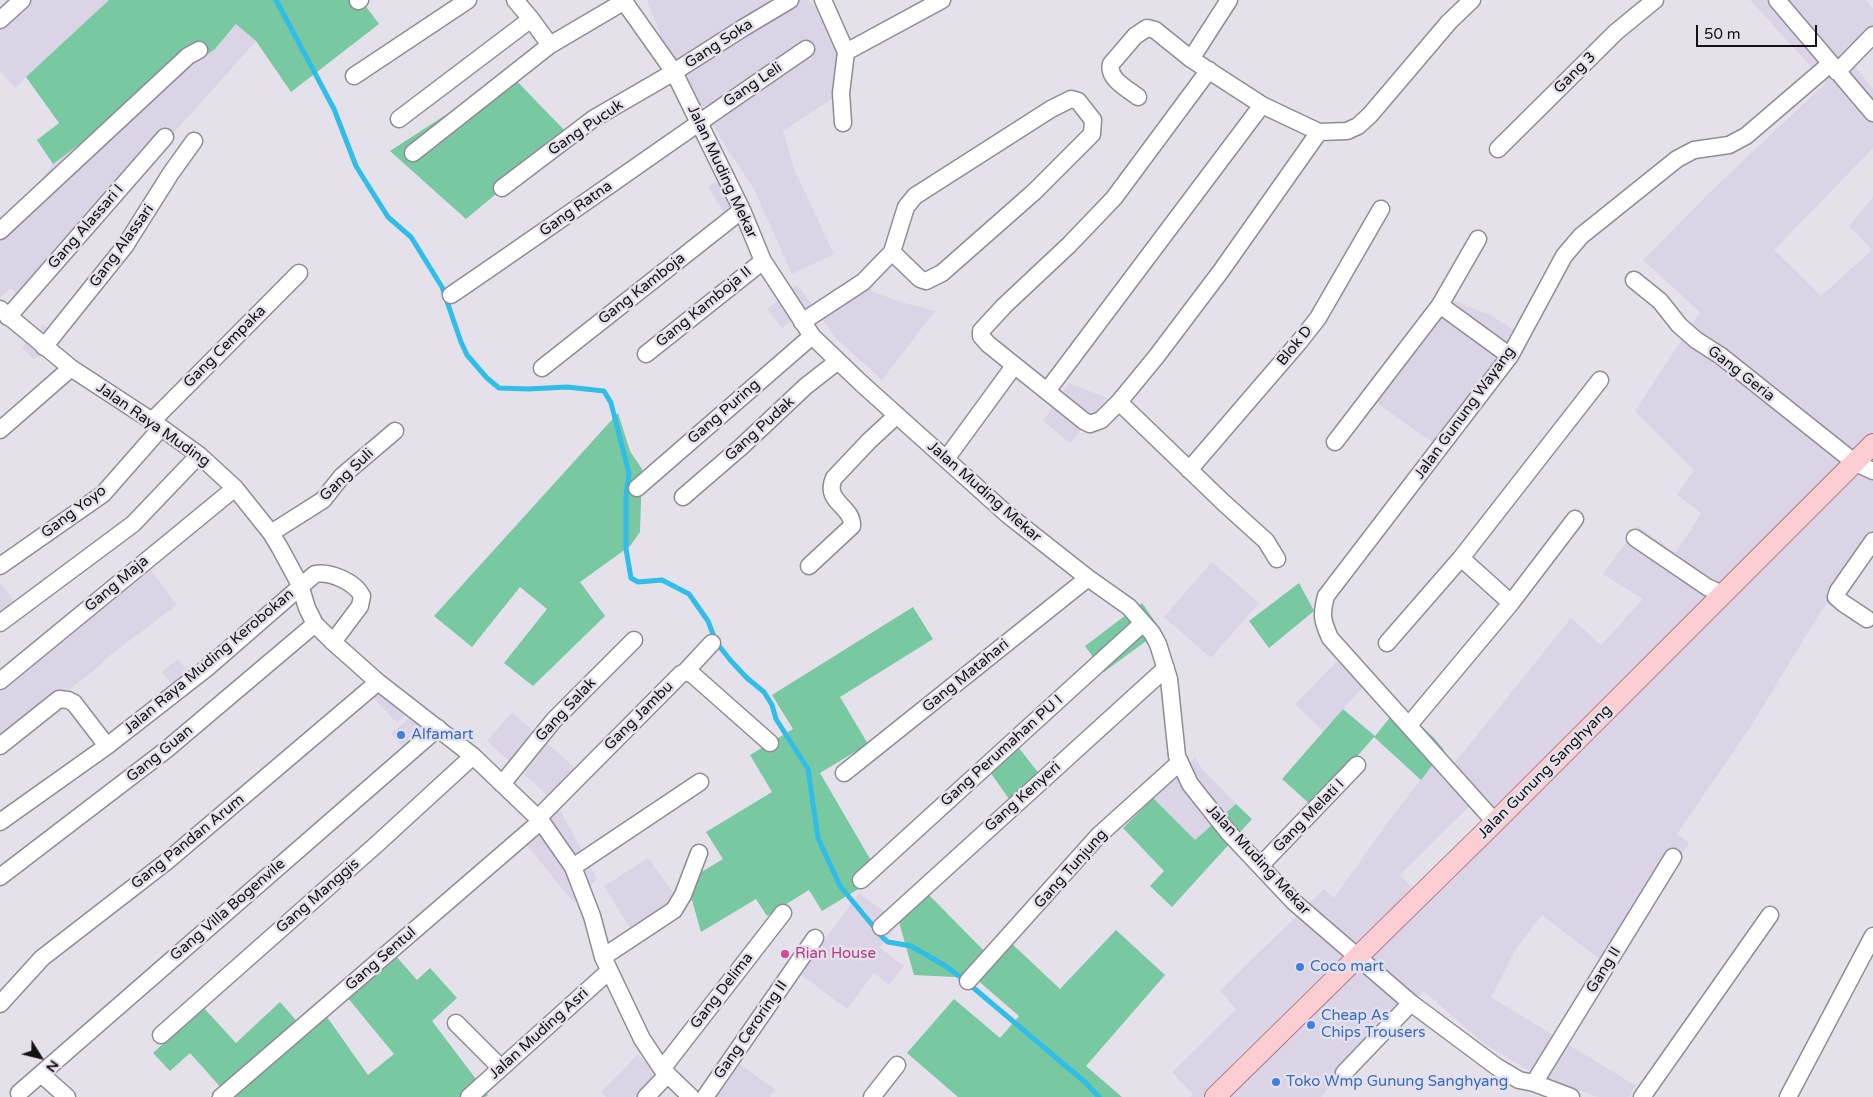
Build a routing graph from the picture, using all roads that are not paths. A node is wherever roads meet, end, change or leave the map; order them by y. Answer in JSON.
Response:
{"nodes":[{"id":1,"x":22,"y":0,"type":"edge"},
{"id":2,"x":468,"y":0,"type":"edge"},
{"id":3,"x":516,"y":0,"type":"edge"},
{"id":4,"x":790,"y":0,"type":"edge"},
{"id":5,"x":823,"y":0,"type":"edge"},
{"id":6,"x":942,"y":0,"type":"edge"},
{"id":7,"x":1229,"y":0,"type":"edge"},
{"id":8,"x":1472,"y":0,"type":"edge"},
{"id":9,"x":1655,"y":0,"type":"edge"},
{"id":10,"x":1777,"y":0,"type":"edge"},
{"id":11,"x":623,"y":1,"type":"edge"},
{"id":12,"x":531,"y":19,"type":"junction"},
{"id":13,"x":0,"y":20,"type":"edge"},
{"id":14,"x":1873,"y":35,"type":"edge"},
{"id":15,"x":550,"y":44,"type":"junction"},
{"id":16,"x":806,"y":49,"type":"dead end"},
{"id":17,"x":199,"y":50,"type":"dead end"},
{"id":18,"x":846,"y":52,"type":"junction"},
{"id":19,"x":1191,"y":59,"type":"junction"},
{"id":20,"x":1834,"y":68,"type":"junction"},
{"id":21,"x":1209,"y":70,"type":"junction"},
{"id":22,"x":674,"y":72,"type":"junction"},
{"id":23,"x":354,"y":76,"type":"dead end"},
{"id":24,"x":1138,"y":97,"type":"dead end"},
{"id":25,"x":1262,"y":105,"type":"junction"},
{"id":26,"x":1871,"y":108,"type":"edge"},
{"id":27,"x":399,"y":120,"type":"dead end"},
{"id":28,"x":699,"y":122,"type":"junction"},
{"id":29,"x":843,"y":123,"type":"dead end"},
{"id":30,"x":1320,"y":132,"type":"junction"},
{"id":31,"x":165,"y":137,"type":"dead end"},
{"id":32,"x":194,"y":141,"type":"dead end"},
{"id":33,"x":1498,"y":149,"type":"dead end"},
{"id":34,"x":413,"y":153,"type":"dead end"},
{"id":35,"x":502,"y":188,"type":"dead end"},
{"id":36,"x":1380,"y":209,"type":"dead end"},
{"id":37,"x":742,"y":210,"type":"junction"},
{"id":38,"x":0,"y":231,"type":"edge"},
{"id":39,"x":1478,"y":239,"type":"dead end"},
{"id":40,"x":892,"y":252,"type":"junction"},
{"id":41,"x":763,"y":261,"type":"junction"},
{"id":42,"x":299,"y":273,"type":"dead end"},
{"id":43,"x":1634,"y":280,"type":"dead end"},
{"id":44,"x":451,"y":295,"type":"dead end"},
{"id":45,"x":1440,"y":305,"type":"junction"},
{"id":46,"x":4,"y":313,"type":"edge"},
{"id":47,"x":802,"y":322,"type":"junction"},
{"id":48,"x":812,"y":336,"type":"junction"},
{"id":49,"x":44,"y":347,"type":"junction"},
{"id":50,"x":646,"y":354,"type":"dead end"},
{"id":51,"x":1510,"y":356,"type":"junction"},
{"id":52,"x":838,"y":361,"type":"junction"},
{"id":53,"x":1014,"y":366,"type":"junction"},
{"id":54,"x":71,"y":368,"type":"junction"},
{"id":55,"x":542,"y":368,"type":"dead end"},
{"id":56,"x":1600,"y":380,"type":"dead end"},
{"id":57,"x":1047,"y":390,"type":"junction"},
{"id":58,"x":1119,"y":402,"type":"junction"},
{"id":59,"x":897,"y":415,"type":"junction"},
{"id":60,"x":156,"y":425,"type":"junction"},
{"id":61,"x":0,"y":430,"type":"edge"},
{"id":62,"x":395,"y":431,"type":"dead end"},
{"id":63,"x":1335,"y":442,"type":"dead end"},
{"id":64,"x":1873,"y":444,"type":"edge"},
{"id":65,"x":199,"y":455,"type":"junction"},
{"id":66,"x":946,"y":459,"type":"junction"},
{"id":67,"x":1854,"y":462,"type":"junction"},
{"id":68,"x":1189,"y":470,"type":"junction"},
{"id":69,"x":1873,"y":471,"type":"edge"},
{"id":70,"x":235,"y":488,"type":"junction"},
{"id":71,"x":636,"y":488,"type":"dead end"},
{"id":72,"x":683,"y":497,"type":"dead end"},
{"id":73,"x":1575,"y":519,"type":"dead end"},
{"id":74,"x":271,"y":533,"type":"junction"},
{"id":75,"x":1635,"y":538,"type":"dead end"},
{"id":76,"x":1873,"y":541,"type":"edge"},
{"id":77,"x":1460,"y":558,"type":"junction"},
{"id":78,"x":1277,"y":559,"type":"dead end"},
{"id":79,"x":0,"y":566,"type":"edge"},
{"id":80,"x":809,"y":566,"type":"dead end"},
{"id":81,"x":1088,"y":578,"type":"junction"},
{"id":82,"x":305,"y":581,"type":"junction"},
{"id":83,"x":1722,"y":594,"type":"junction"},
{"id":84,"x":1511,"y":603,"type":"junction"},
{"id":85,"x":1867,"y":619,"type":"dead end"},
{"id":86,"x":0,"y":623,"type":"edge"},
{"id":87,"x":1143,"y":623,"type":"junction"},
{"id":88,"x":315,"y":624,"type":"junction"},
{"id":89,"x":634,"y":640,"type":"dead end"},
{"id":90,"x":333,"y":642,"type":"junction"},
{"id":91,"x":712,"y":643,"type":"dead end"},
{"id":92,"x":1387,"y":643,"type":"dead end"},
{"id":93,"x":1166,"y":668,"type":"junction"},
{"id":94,"x":685,"y":672,"type":"junction"},
{"id":95,"x":0,"y":681,"type":"edge"},
{"id":96,"x":378,"y":682,"type":"junction"},
{"id":97,"x":1409,"y":725,"type":"junction"},
{"id":98,"x":438,"y":728,"type":"junction"},
{"id":99,"x":770,"y":743,"type":"dead end"},
{"id":100,"x":0,"y":746,"type":"edge"},
{"id":101,"x":107,"y":746,"type":"junction"},
{"id":102,"x":473,"y":756,"type":"junction"},
{"id":103,"x":1180,"y":762,"type":"junction"},
{"id":104,"x":1357,"y":765,"type":"dead end"},
{"id":105,"x":844,"y":774,"type":"dead end"},
{"id":106,"x":700,"y":782,"type":"dead end"},
{"id":107,"x":502,"y":784,"type":"junction"},
{"id":108,"x":540,"y":820,"type":"junction"},
{"id":109,"x":0,"y":822,"type":"edge"},
{"id":110,"x":1495,"y":822,"type":"junction"},
{"id":111,"x":699,"y":853,"type":"dead end"},
{"id":112,"x":1673,"y":857,"type":"dead end"},
{"id":113,"x":1260,"y":866,"type":"junction"},
{"id":114,"x":573,"y":867,"type":"junction"},
{"id":115,"x":0,"y":877,"type":"edge"},
{"id":116,"x":861,"y":880,"type":"dead end"},
{"id":117,"x":783,"y":913,"type":"dead end"},
{"id":118,"x":1770,"y":915,"type":"dead end"},
{"id":119,"x":881,"y":927,"type":"dead end"},
{"id":120,"x":1873,"y":936,"type":"edge"},
{"id":121,"x":815,"y":938,"type":"dead end"},
{"id":122,"x":1358,"y":958,"type":"junction"},
{"id":123,"x":606,"y":964,"type":"junction"},
{"id":124,"x":968,"y":981,"type":"dead end"},
{"id":125,"x":1410,"y":1003,"type":"junction"},
{"id":126,"x":0,"y":1004,"type":"edge"},
{"id":127,"x":456,"y":1023,"type":"dead end"},
{"id":128,"x":161,"y":1035,"type":"dead end"},
{"id":129,"x":897,"y":1065,"type":"dead end"},
{"id":130,"x":501,"y":1068,"type":"junction"},
{"id":131,"x":664,"y":1072,"type":"junction"},
{"id":132,"x":1344,"y":1073,"type":"dead end"},
{"id":133,"x":41,"y":1074,"type":"junction"},
{"id":134,"x":1534,"y":1083,"type":"junction"},
{"id":135,"x":19,"y":1093,"type":"dead end"},
{"id":136,"x":66,"y":1097,"type":"edge"},
{"id":137,"x":221,"y":1097,"type":"edge"},
{"id":138,"x":469,"y":1097,"type":"edge"},
{"id":139,"x":646,"y":1097,"type":"edge"},
{"id":140,"x":691,"y":1097,"type":"edge"},
{"id":141,"x":705,"y":1097,"type":"edge"},
{"id":142,"x":872,"y":1097,"type":"edge"},
{"id":143,"x":1215,"y":1097,"type":"edge"},
{"id":144,"x":1571,"y":1097,"type":"edge"},
{"id":145,"x":1642,"y":1097,"type":"edge"},
{"id":146,"x":1788,"y":1097,"type":"edge"}],
"edges":[{"from":1,"to":13,"type":"street"},
{"from":2,"to":23,"type":"street"},
{"from":3,"to":12,"type":"street"},
{"from":4,"to":22,"type":"street","name":"Gang Soka"},
{"from":5,"to":18,"type":"street"},
{"from":6,"to":18,"type":"street"},
{"from":7,"to":19,"type":"street"},
{"from":8,"to":30,"type":"street"},
{"from":9,"to":33,"type":"street","name":"Gang 3"},
{"from":10,"to":20,"type":"street"},
{"from":11,"to":15,"type":"street"},
{"from":11,"to":22,"type":"street","name":"Jalan Muding Mekar"},
{"from":12,"to":15,"type":"street"},
{"from":12,"to":27,"type":"street"},
{"from":14,"to":20,"type":"street","name":"Jalan Gunung Wayang"},
{"from":15,"to":34,"type":"street"},
{"from":16,"to":28,"type":"street","name":"Gang Leli"},
{"from":17,"to":38,"type":"street"},
{"from":18,"to":29,"type":"street"},
{"from":19,"to":21,"type":"street"},
{"from":19,"to":24,"type":"street"},
{"from":20,"to":26,"type":"street"},
{"from":20,"to":51,"type":"street","name":"Jalan Gunung Wayang"},
{"from":21,"to":25,"type":"street"},
{"from":21,"to":53,"type":"street"},
{"from":22,"to":28,"type":"street","name":"Jalan Muding Mekar"},
{"from":22,"to":35,"type":"street","name":"Gang Pucuk"},
{"from":25,"to":30,"type":"street"},
{"from":25,"to":57,"type":"street"},
{"from":28,"to":37,"type":"street","name":"Jalan Muding Mekar"},
{"from":28,"to":44,"type":"street","name":"Gang Ratna"},
{"from":30,"to":58,"type":"street"},
{"from":31,"to":46,"type":"street","name":"Gang Alassari I"},
{"from":32,"to":49,"type":"street","name":"Gang Alassari"},
{"from":36,"to":68,"type":"street","name":"Blok D"},
{"from":37,"to":41,"type":"street","name":"Jalan Muding Mekar"},
{"from":37,"to":55,"type":"street","name":"Gang Kamboja"},
{"from":39,"to":45,"type":"street"},
{"from":40,"to":40,"type":"street"},
{"from":40,"to":47,"type":"street"},
{"from":41,"to":47,"type":"street","name":"Jalan Muding Mekar"},
{"from":41,"to":50,"type":"street","name":"Gang Kamboja II"},
{"from":42,"to":60,"type":"street","name":"Gang Cempaka"},
{"from":43,"to":67,"type":"street","name":"Gang Geria"},
{"from":45,"to":51,"type":"street"},
{"from":45,"to":63,"type":"street"},
{"from":46,"to":49,"type":"street","name":"Jalan Raya Muding"},
{"from":47,"to":48,"type":"street","name":"Jalan Muding Mekar"},
{"from":48,"to":52,"type":"street","name":"Jalan Muding Mekar"},
{"from":48,"to":71,"type":"street","name":"Gang Puring"},
{"from":49,"to":54,"type":"street","name":"Jalan Raya Muding"},
{"from":51,"to":97,"type":"street","name":"Jalan Gunung Wayang"},
{"from":52,"to":59,"type":"street","name":"Jalan Muding Mekar"},
{"from":52,"to":72,"type":"street","name":"Gang Pudak"},
{"from":53,"to":57,"type":"street"},
{"from":53,"to":66,"type":"street"},
{"from":54,"to":60,"type":"street","name":"Jalan Raya Muding"},
{"from":54,"to":61,"type":"street"},
{"from":56,"to":77,"type":"street"},
{"from":57,"to":58,"type":"street"},
{"from":58,"to":68,"type":"street"},
{"from":59,"to":66,"type":"street","name":"Jalan Muding Mekar"},
{"from":59,"to":80,"type":"street"},
{"from":60,"to":65,"type":"street","name":"Jalan Raya Muding"},
{"from":60,"to":79,"type":"street","name":"Gang Yoyo"},
{"from":62,"to":74,"type":"street","name":"Gang Suli"},
{"from":64,"to":67,"type":"main road","name":"Jalan Gunung Sanghyang"},
{"from":65,"to":70,"type":"street","name":"Jalan Raya Muding"},
{"from":65,"to":86,"type":"street"},
{"from":66,"to":81,"type":"street","name":"Jalan Muding Mekar"},
{"from":67,"to":69,"type":"street","name":"Gang Geria"},
{"from":67,"to":83,"type":"main road","name":"Jalan Gunung Sanghyang"},
{"from":68,"to":78,"type":"street"},
{"from":70,"to":74,"type":"street","name":"Jalan Raya Muding"},
{"from":70,"to":95,"type":"street","name":"Gang Maja"},
{"from":73,"to":84,"type":"street"},
{"from":74,"to":82,"type":"street","name":"Jalan Raya Muding"},
{"from":75,"to":83,"type":"street"},
{"from":76,"to":85,"type":"street"},
{"from":77,"to":84,"type":"street"},
{"from":77,"to":92,"type":"street"},
{"from":81,"to":87,"type":"street","name":"Jalan Muding Mekar"},
{"from":81,"to":105,"type":"street","name":"Gang Matahari"},
{"from":82,"to":88,"type":"street","name":"Jalan Raya Muding"},
{"from":82,"to":90,"type":"street"},
{"from":82,"to":101,"type":"street","name":"Jalan Raya Muding Kerobokan"},
{"from":83,"to":110,"type":"main road","name":"Jalan Gunung Sanghyang"},
{"from":84,"to":97,"type":"street"},
{"from":87,"to":93,"type":"street","name":"Jalan Muding Mekar"},
{"from":87,"to":116,"type":"street","name":"Gang Perumahan PU I"},
{"from":88,"to":90,"type":"street","name":"Jalan Raya Muding"},
{"from":88,"to":115,"type":"street","name":"Gang Guan"},
{"from":89,"to":107,"type":"street","name":"Gang Salak"},
{"from":90,"to":96,"type":"street","name":"Jalan Raya Muding"},
{"from":91,"to":94,"type":"street"},
{"from":93,"to":103,"type":"street","name":"Jalan Muding Mekar"},
{"from":93,"to":119,"type":"street","name":"Gang Kenyeri"},
{"from":94,"to":99,"type":"street","name":"Gang Jambu"},
{"from":94,"to":108,"type":"street","name":"Gang Jambu"},
{"from":96,"to":98,"type":"street","name":"Jalan Raya Muding"},
{"from":96,"to":126,"type":"street","name":"Gang Pandan Arum"},
{"from":97,"to":110,"type":"street","name":"Jalan Gunung Wayang"},
{"from":98,"to":102,"type":"street","name":"Jalan Raya Muding"},
{"from":98,"to":133,"type":"street","name":"Gang Villa Bogenvile"},
{"from":100,"to":101,"type":"street"},
{"from":101,"to":109,"type":"street","name":"Jalan Raya Muding Kerobokan"},
{"from":102,"to":107,"type":"street","name":"Jalan Raya Muding"},
{"from":102,"to":128,"type":"street","name":"Gang Manggis"},
{"from":103,"to":113,"type":"street","name":"Jalan Muding Mekar"},
{"from":103,"to":124,"type":"street","name":"Gang Tunjung"},
{"from":104,"to":113,"type":"street","name":"Gang Melati I"},
{"from":106,"to":114,"type":"street"},
{"from":107,"to":108,"type":"street","name":"Jalan Raya Muding"},
{"from":108,"to":114,"type":"street","name":"Jalan Raya Muding"},
{"from":108,"to":137,"type":"street","name":"Gang Sentul"},
{"from":110,"to":122,"type":"main road","name":"Jalan Gunung Sanghyang"},
{"from":111,"to":123,"type":"street","name":"Jalan Muding Asri"},
{"from":112,"to":134,"type":"street","name":"Gang II"},
{"from":113,"to":122,"type":"street","name":"Jalan Muding Mekar"},
{"from":114,"to":123,"type":"street","name":"Jalan Raya Muding"},
{"from":117,"to":131,"type":"street","name":"Gang Delima"},
{"from":118,"to":145,"type":"street"},
{"from":120,"to":146,"type":"street"},
{"from":121,"to":141,"type":"street","name":"Gang Ceroring II"},
{"from":122,"to":125,"type":"street","name":"Jalan Muding Mekar"},
{"from":122,"to":143,"type":"main road","name":"Jalan Gunung Sanghyang"},
{"from":123,"to":130,"type":"street","name":"Jalan Muding Asri"},
{"from":123,"to":131,"type":"street","name":"Jalan Raya Muding"},
{"from":125,"to":132,"type":"street"},
{"from":125,"to":134,"type":"street","name":"Jalan Muding Mekar"},
{"from":127,"to":130,"type":"street"},
{"from":129,"to":142,"type":"street"},
{"from":130,"to":138,"type":"street","name":"Jalan Muding Asri"},
{"from":131,"to":139,"type":"street","name":"Gang Delima"},
{"from":131,"to":140,"type":"street","name":"Jalan Raya Muding"},
{"from":133,"to":135,"type":"street","name":"Gang Villa Bogenvile"},
{"from":133,"to":136,"type":"street"},
{"from":134,"to":144,"type":"street","name":"Jalan Muding Mekar"}]}
